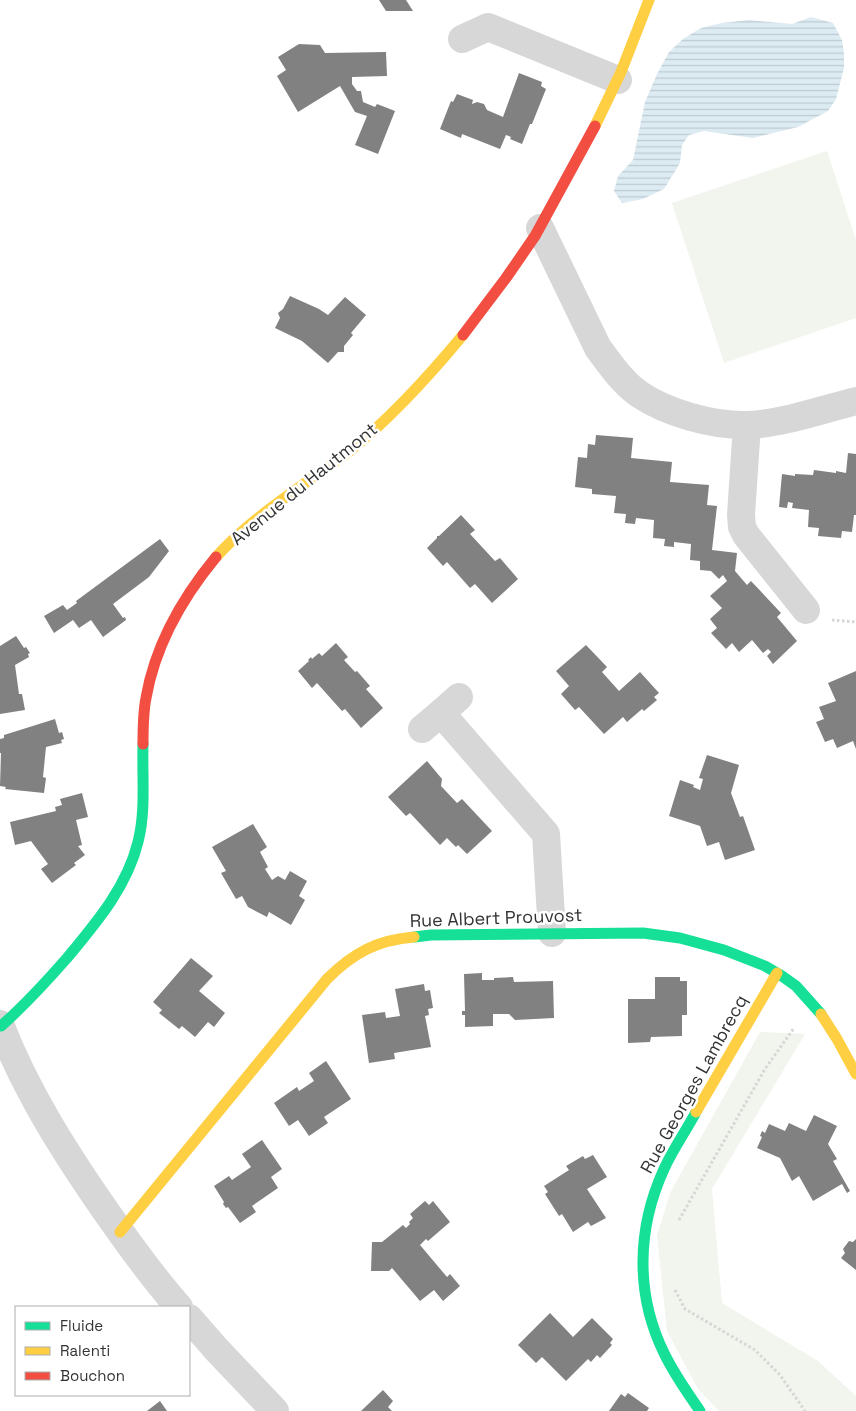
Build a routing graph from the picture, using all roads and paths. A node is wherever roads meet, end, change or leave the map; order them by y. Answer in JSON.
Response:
{"nodes":[{"id":1,"x":648,"y":0,"type":"edge"},
{"id":2,"x":462,"y":39,"type":"dead end"},
{"id":3,"x":618,"y":80,"type":"junction"},
{"id":4,"x":540,"y":228,"type":"junction"},
{"id":5,"x":856,"y":401,"type":"edge"},
{"id":6,"x":747,"y":425,"type":"junction"},
{"id":7,"x":806,"y":610,"type":"dead end"},
{"id":8,"x":441,"y":713,"type":"dead end"},
{"id":9,"x":552,"y":933,"type":"junction"},
{"id":10,"x":777,"y":973,"type":"junction"},
{"id":11,"x":811,"y":1002,"type":"junction"},
{"id":12,"x":0,"y":1025,"type":"edge"},
{"id":13,"x":856,"y":1074,"type":"edge"},
{"id":14,"x":675,"y":1227,"type":"dead end"},
{"id":15,"x":120,"y":1232,"type":"junction"},
{"id":16,"x":672,"y":1282,"type":"dead end"},
{"id":17,"x":178,"y":1306,"type":"edge"},
{"id":18,"x":190,"y":1319,"type":"edge"},
{"id":19,"x":275,"y":1411,"type":"edge"},
{"id":20,"x":700,"y":1411,"type":"edge"},
{"id":21,"x":805,"y":1411,"type":"edge"}],
"edges":[{"from":1,"to":3,"type":"street","name":"Avenue du Hautmont"},
{"from":2,"to":3,"type":"street"},
{"from":3,"to":4,"type":"street","name":"Avenue du Hautmont"},
{"from":4,"to":6,"type":"street"},
{"from":4,"to":12,"type":"street","name":"Avenue du Hautmont"},
{"from":5,"to":6,"type":"street"},
{"from":6,"to":7,"type":"street"},
{"from":8,"to":9,"type":"street"},
{"from":9,"to":10,"type":"street","name":"Rue Albert Prouvost"},
{"from":9,"to":15,"type":"street","name":"Rue Albert Prouvost"},
{"from":10,"to":11,"type":"street","name":"Rue Albert Prouvost"},
{"from":10,"to":20,"type":"street","name":"Rue Georges Lambrecq"},
{"from":11,"to":13,"type":"street","name":"Rue Albert Prouvost"},
{"from":11,"to":14,"type":"path"},
{"from":12,"to":15,"type":"street"},
{"from":15,"to":17,"type":"street"},
{"from":16,"to":21,"type":"path"},
{"from":18,"to":19,"type":"street"}]}
